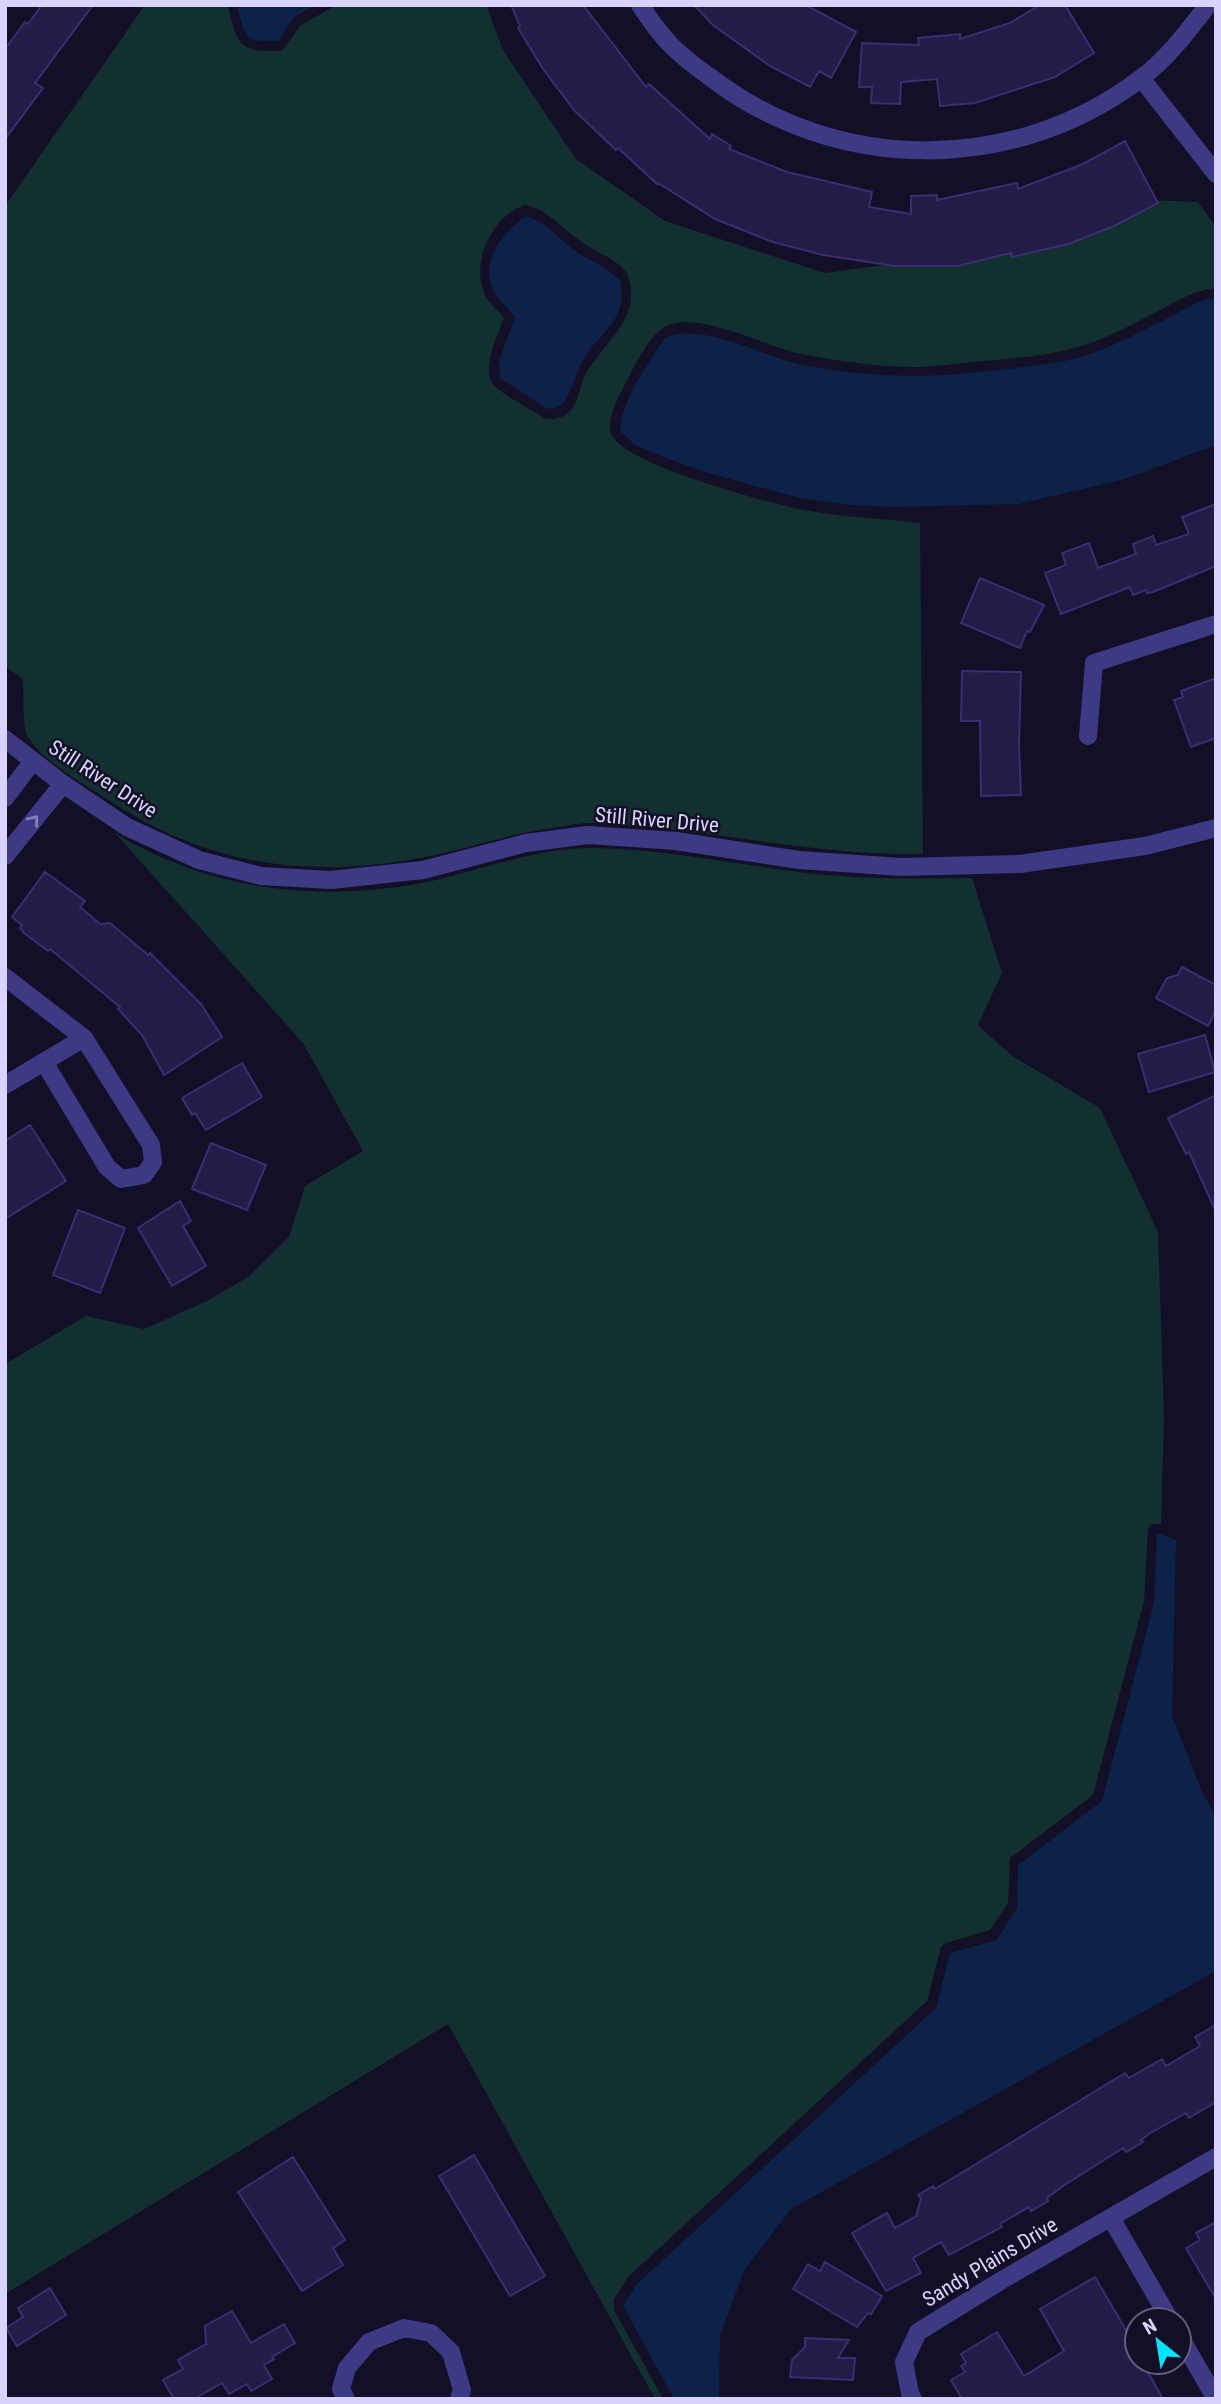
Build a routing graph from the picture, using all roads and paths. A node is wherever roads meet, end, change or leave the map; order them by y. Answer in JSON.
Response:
{"nodes":[{"id":1,"x":640,"y":5,"type":"edge"},
{"id":2,"x":1208,"y":5,"type":"edge"},
{"id":3,"x":1141,"y":78,"type":"junction"},
{"id":4,"x":1216,"y":174,"type":"edge"},
{"id":5,"x":1216,"y":624,"type":"edge"},
{"id":6,"x":1088,"y":736,"type":"dead end"},
{"id":7,"x":5,"y":740,"type":"edge"},
{"id":8,"x":33,"y":761,"type":"junction"},
{"id":9,"x":63,"y":784,"type":"junction"},
{"id":10,"x":5,"y":798,"type":"edge"},
{"id":11,"x":1216,"y":828,"type":"edge"},
{"id":12,"x":7,"y":850,"type":"edge"},
{"id":13,"x":5,"y":977,"type":"edge"},
{"id":14,"x":84,"y":1038,"type":"junction"},
{"id":15,"x":44,"y":1062,"type":"junction"},
{"id":16,"x":5,"y":1085,"type":"edge"},
{"id":17,"x":1216,"y":2157,"type":"edge"},
{"id":18,"x":1111,"y":2218,"type":"junction"},
{"id":19,"x":1162,"y":2306,"type":"edge"},
{"id":20,"x":1193,"y":2359,"type":"edge"},
{"id":21,"x":346,"y":2399,"type":"edge"},
{"id":22,"x":459,"y":2399,"type":"edge"},
{"id":23,"x":913,"y":2399,"type":"edge"},
{"id":24,"x":1216,"y":2399,"type":"edge"}],
"edges":[{"from":1,"to":3,"type":"street"},
{"from":2,"to":3,"type":"street"},
{"from":3,"to":4,"type":"street"},
{"from":5,"to":6,"type":"street"},
{"from":7,"to":8,"type":"street","name":"Still River Drive"},
{"from":8,"to":9,"type":"street","name":"Still River Drive"},
{"from":8,"to":10,"type":"street"},
{"from":9,"to":11,"type":"street","name":"Still River Drive"},
{"from":12,"to":9,"type":"street","one_way":true},
{"from":13,"to":14,"type":"street"},
{"from":14,"to":15,"type":"street"},
{"from":14,"to":15,"type":"street"},
{"from":15,"to":16,"type":"street"},
{"from":17,"to":18,"type":"street","name":"Sandy Plains Drive"},
{"from":18,"to":19,"type":"street"},
{"from":18,"to":23,"type":"street","name":"Sandy Plains Drive"},
{"from":20,"to":24,"type":"street"},
{"from":21,"to":22,"type":"street"}]}
